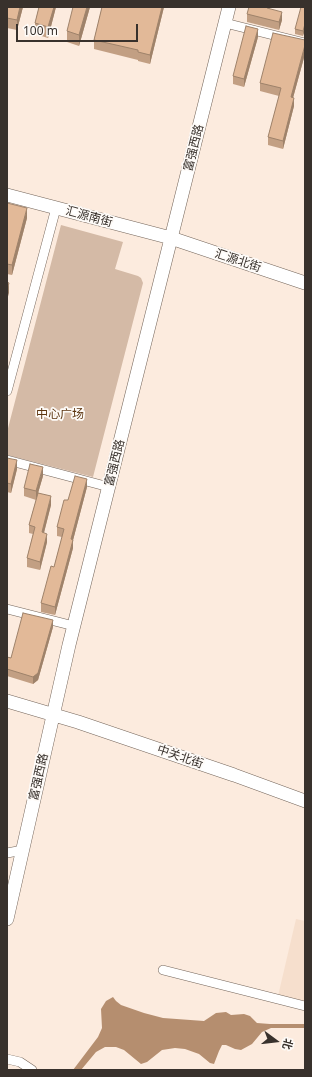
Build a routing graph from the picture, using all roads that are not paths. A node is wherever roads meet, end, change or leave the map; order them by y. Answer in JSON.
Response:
{"nodes":[{"id":1,"x":229,"y":7,"type":"edge"},
{"id":2,"x":225,"y":23,"type":"junction"},
{"id":3,"x":305,"y":43,"type":"edge"},
{"id":4,"x":7,"y":195,"type":"edge"},
{"id":5,"x":56,"y":208,"type":"junction"},
{"id":6,"x":171,"y":238,"type":"junction"},
{"id":7,"x":305,"y":283,"type":"edge"},
{"id":8,"x":7,"y":391,"type":"edge"},
{"id":9,"x":7,"y":460,"type":"edge"},
{"id":10,"x":109,"y":487,"type":"junction"},
{"id":11,"x":7,"y":608,"type":"edge"},
{"id":12,"x":74,"y":626,"type":"junction"},
{"id":13,"x":7,"y":701,"type":"edge"},
{"id":14,"x":54,"y":714,"type":"junction"},
{"id":15,"x":305,"y":801,"type":"edge"},
{"id":16,"x":22,"y":850,"type":"junction"},
{"id":17,"x":7,"y":854,"type":"edge"},
{"id":18,"x":7,"y":919,"type":"edge"},
{"id":19,"x":163,"y":970,"type":"dead end"},
{"id":20,"x":305,"y":1006,"type":"edge"},
{"id":21,"x":7,"y":1059,"type":"edge"},
{"id":22,"x":32,"y":1070,"type":"edge"}],
"edges":[{"from":1,"to":2,"type":"street","name":"富强西路"},
{"from":2,"to":3,"type":"street"},
{"from":2,"to":6,"type":"street","name":"富强西路"},
{"from":4,"to":5,"type":"street","name":"汇源南街"},
{"from":5,"to":6,"type":"street","name":"汇源南街"},
{"from":5,"to":8,"type":"street"},
{"from":6,"to":7,"type":"street","name":"汇源北街"},
{"from":6,"to":10,"type":"street","name":"富强西路"},
{"from":9,"to":10,"type":"street"},
{"from":10,"to":12,"type":"street","name":"富强西路"},
{"from":11,"to":12,"type":"street"},
{"from":12,"to":14,"type":"street","name":"富强西路"},
{"from":13,"to":14,"type":"street","name":"中关北街"},
{"from":14,"to":15,"type":"street","name":"中关北街"},
{"from":14,"to":16,"type":"street","name":"富强西路"},
{"from":16,"to":17,"type":"street"},
{"from":16,"to":18,"type":"street","name":"富强西路"},
{"from":19,"to":20,"type":"street"},
{"from":21,"to":22,"type":"street"}]}
